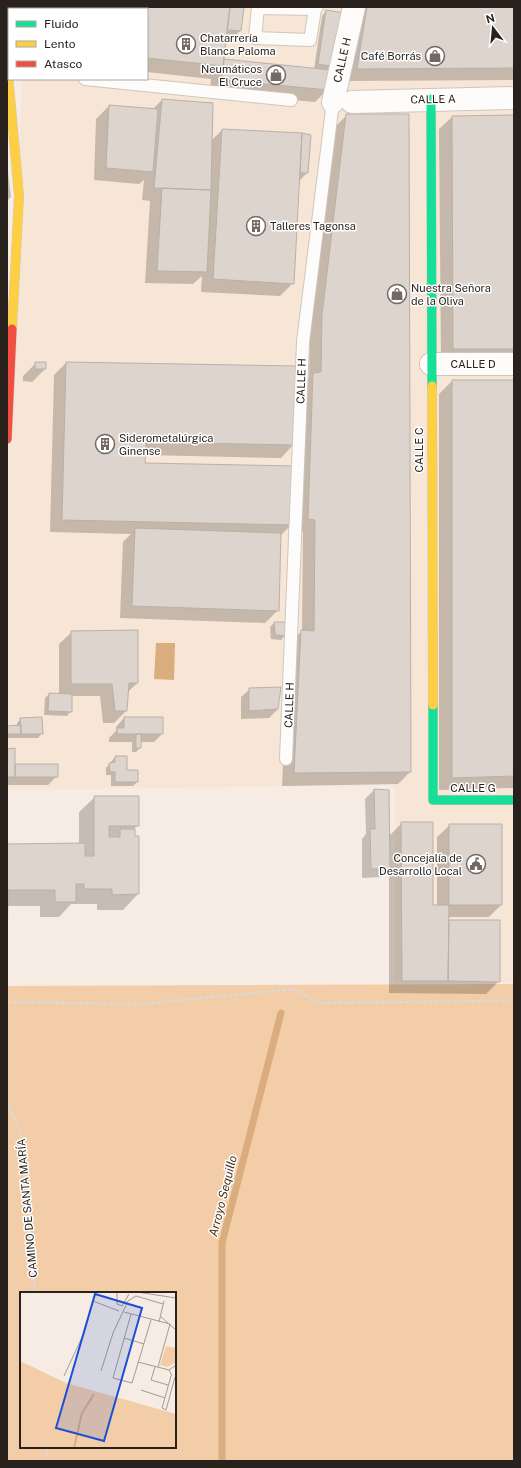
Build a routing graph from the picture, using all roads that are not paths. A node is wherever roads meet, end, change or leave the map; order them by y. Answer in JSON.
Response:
{"nodes":[{"id":1,"x":258,"y":7,"type":"edge"},
{"id":2,"x":354,"y":7,"type":"edge"},
{"id":3,"x":316,"y":8,"type":"edge"},
{"id":4,"x":9,"y":80,"type":"edge"},
{"id":5,"x":95,"y":80,"type":"edge"},
{"id":6,"x":514,"y":98,"type":"edge"},
{"id":7,"x":431,"y":99,"type":"junction"},
{"id":8,"x":291,"y":100,"type":"dead end"},
{"id":9,"x":342,"y":102,"type":"junction"},
{"id":10,"x":431,"y":364,"type":"junction"},
{"id":11,"x":514,"y":364,"type":"edge"},
{"id":12,"x":7,"y":439,"type":"edge"},
{"id":13,"x":286,"y":759,"type":"dead end"},
{"id":14,"x":433,"y":800,"type":"joint"},
{"id":15,"x":514,"y":800,"type":"edge"}],
"edges":[{"from":1,"to":3,"type":"lane"},
{"from":1,"to":3,"type":"lane"},
{"from":2,"to":9,"type":"street","name":"CALLE H"},
{"from":4,"to":12,"type":"street"},
{"from":5,"to":8,"type":"lane"},
{"from":6,"to":7,"type":"street","name":"CALLE A"},
{"from":7,"to":9,"type":"street","name":"CALLE A"},
{"from":7,"to":10,"type":"street","name":"CALLE C"},
{"from":9,"to":13,"type":"lane","name":"CALLE H"},
{"from":10,"to":11,"type":"street","name":"CALLE D"},
{"from":10,"to":14,"type":"street","name":"CALLE C"},
{"from":14,"to":15,"type":"street","name":"CALLE G"}]}
